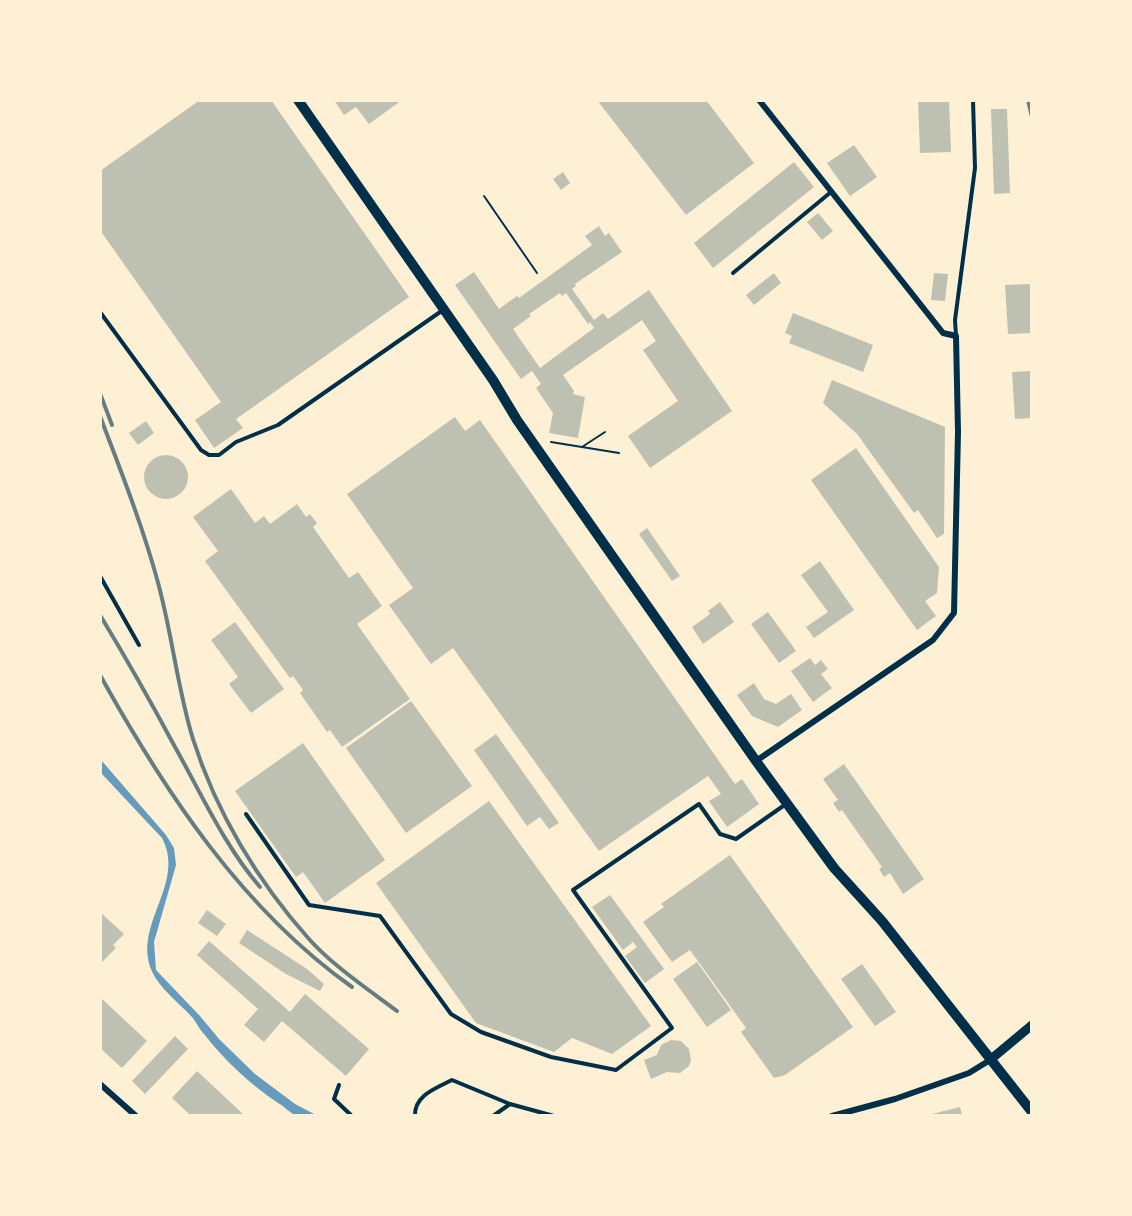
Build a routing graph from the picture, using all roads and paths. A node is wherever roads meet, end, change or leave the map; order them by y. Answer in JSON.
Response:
{"nodes":[{"id":1,"x":298,"y":100,"type":"edge"},
{"id":2,"x":759,"y":100,"type":"edge"},
{"id":3,"x":973,"y":100,"type":"edge"},
{"id":4,"x":831,"y":192,"type":"junction"},
{"id":5,"x":484,"y":196,"type":"dead end"},
{"id":6,"x":537,"y":273,"type":"dead end"},
{"id":7,"x":733,"y":273,"type":"dead end"},
{"id":8,"x":444,"y":309,"type":"junction"},
{"id":9,"x":100,"y":312,"type":"edge"},
{"id":10,"x":956,"y":336,"type":"junction"},
{"id":11,"x":605,"y":432,"type":"dead end"},
{"id":12,"x":551,"y":442,"type":"dead end"},
{"id":13,"x":581,"y":447,"type":"junction"},
{"id":14,"x":619,"y":453,"type":"dead end"},
{"id":15,"x":100,"y":576,"type":"edge"},
{"id":16,"x":139,"y":645,"type":"dead end"},
{"id":17,"x":756,"y":761,"type":"junction"},
{"id":18,"x":786,"y":803,"type":"junction"},
{"id":19,"x":246,"y":814,"type":"dead end"},
{"id":20,"x":1032,"y":1025,"type":"edge"},
{"id":21,"x":990,"y":1060,"type":"junction"},
{"id":22,"x":100,"y":1084,"type":"edge"},
{"id":23,"x":339,"y":1085,"type":"dead end"},
{"id":24,"x":510,"y":1104,"type":"junction"},
{"id":25,"x":1032,"y":1112,"type":"edge"},
{"id":26,"x":136,"y":1116,"type":"edge"},
{"id":27,"x":352,"y":1116,"type":"edge"},
{"id":28,"x":415,"y":1116,"type":"edge"},
{"id":29,"x":493,"y":1116,"type":"edge"},
{"id":30,"x":554,"y":1116,"type":"edge"},
{"id":31,"x":832,"y":1116,"type":"edge"}],
"edges":[{"from":1,"to":8,"type":"main road"},
{"from":2,"to":4,"type":"street"},
{"from":3,"to":10,"type":"lane"},
{"from":4,"to":7,"type":"lane"},
{"from":4,"to":10,"type":"street"},
{"from":5,"to":6,"type":"path"},
{"from":8,"to":9,"type":"lane"},
{"from":8,"to":17,"type":"main road"},
{"from":10,"to":17,"type":"street"},
{"from":11,"to":13,"type":"path"},
{"from":12,"to":13,"type":"path"},
{"from":13,"to":14,"type":"path"},
{"from":15,"to":16,"type":"lane"},
{"from":17,"to":18,"type":"main road"},
{"from":18,"to":19,"type":"lane"},
{"from":18,"to":21,"type":"main road"},
{"from":20,"to":21,"type":"street"},
{"from":21,"to":25,"type":"main road"},
{"from":21,"to":31,"type":"street"},
{"from":22,"to":26,"type":"street"},
{"from":23,"to":27,"type":"lane"},
{"from":24,"to":28,"type":"lane"},
{"from":24,"to":29,"type":"lane"},
{"from":24,"to":30,"type":"lane"}]}
